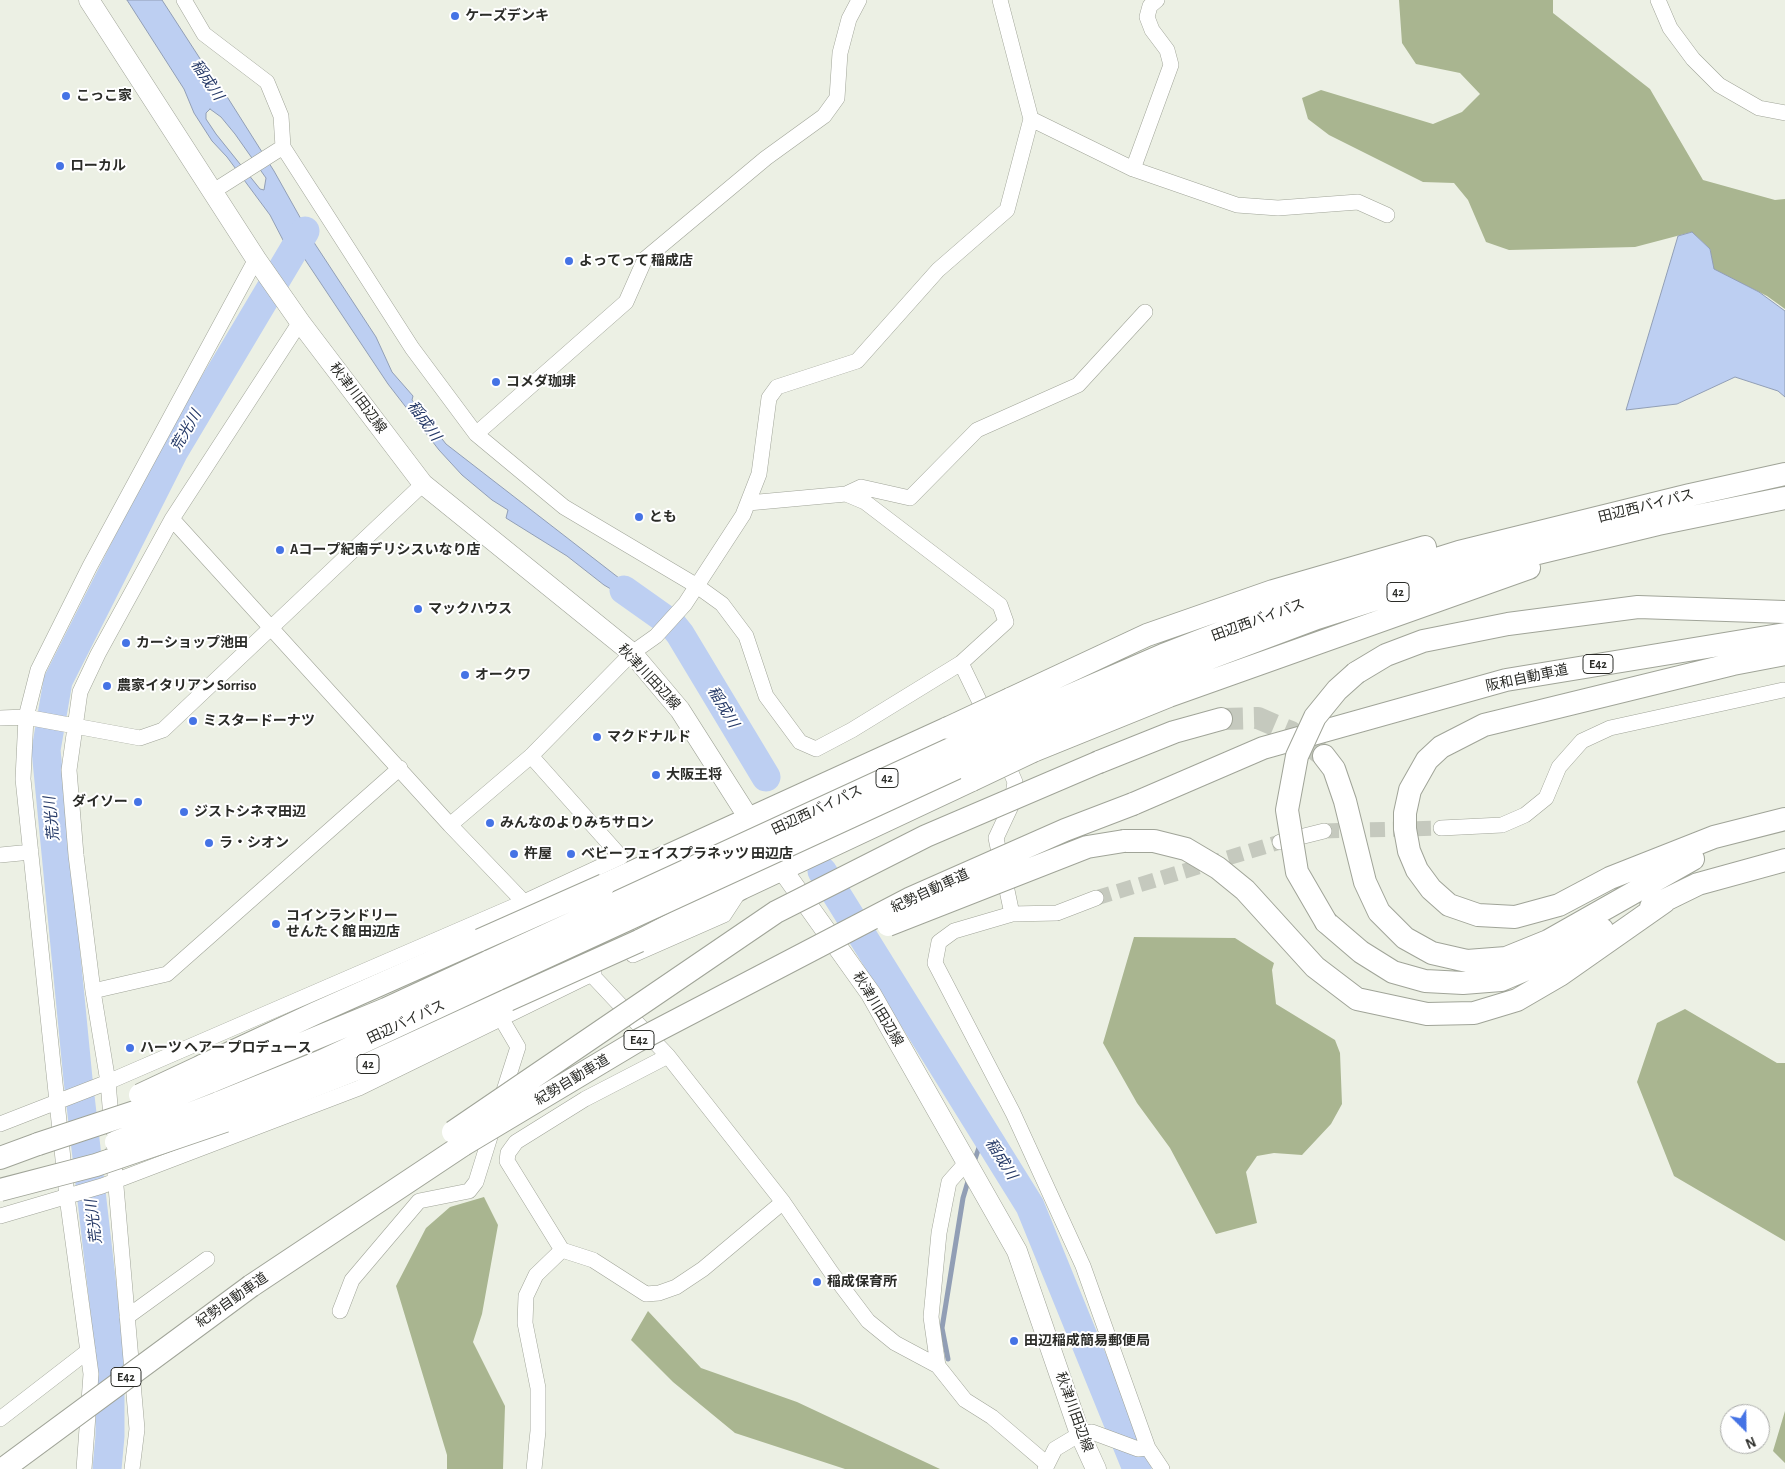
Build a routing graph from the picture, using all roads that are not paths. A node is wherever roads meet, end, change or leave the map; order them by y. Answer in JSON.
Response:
{"nodes":[{"id":1,"x":89,"y":0,"type":"edge"},
{"id":2,"x":184,"y":0,"type":"edge"},
{"id":3,"x":859,"y":0,"type":"edge"},
{"id":4,"x":1000,"y":0,"type":"edge"},
{"id":5,"x":1157,"y":0,"type":"edge"},
{"id":6,"x":1658,"y":0,"type":"edge"},
{"id":7,"x":1785,"y":113,"type":"edge"},
{"id":8,"x":1031,"y":119,"type":"junction"},
{"id":9,"x":283,"y":147,"type":"junction"},
{"id":10,"x":1133,"y":169,"type":"junction"},
{"id":11,"x":220,"y":187,"type":"junction"},
{"id":12,"x":1387,"y":215,"type":"dead end"},
{"id":13,"x":256,"y":259,"type":"junction"},
{"id":14,"x":1144,"y":312,"type":"dead end"},
{"id":15,"x":300,"y":322,"type":"junction"},
{"id":16,"x":476,"y":434,"type":"junction"},
{"id":17,"x":1785,"y":474,"type":"edge"},
{"id":18,"x":423,"y":484,"type":"junction"},
{"id":19,"x":846,"y":494,"type":"junction"},
{"id":20,"x":1785,"y":498,"type":"edge"},
{"id":21,"x":748,"y":503,"type":"junction"},
{"id":22,"x":172,"y":519,"type":"junction"},
{"id":23,"x":697,"y":586,"type":"junction"},
{"id":24,"x":1785,"y":612,"type":"edge"},
{"id":25,"x":271,"y":629,"type":"junction"},
{"id":26,"x":1785,"y":634,"type":"edge"},
{"id":27,"x":632,"y":653,"type":"junction"},
{"id":28,"x":1785,"y":654,"type":"edge"},
{"id":29,"x":961,"y":663,"type":"junction"},
{"id":30,"x":1783,"y":690,"type":"dead end"},
{"id":31,"x":0,"y":718,"type":"edge"},
{"id":32,"x":30,"y":718,"type":"junction"},
{"id":33,"x":1221,"y":719,"type":"tunnel mouth"},
{"id":34,"x":69,"y":726,"type":"junction"},
{"id":35,"x":1022,"y":726,"type":"junction"},
{"id":36,"x":1303,"y":736,"type":"joint"},
{"id":37,"x":531,"y":756,"type":"junction"},
{"id":38,"x":1324,"y":756,"type":"tunnel mouth"},
{"id":39,"x":400,"y":768,"type":"junction"},
{"id":40,"x":1785,"y":819,"type":"edge"},
{"id":41,"x":450,"y":825,"type":"junction"},
{"id":42,"x":752,"y":828,"type":"junction"},
{"id":43,"x":1441,"y":828,"type":"tunnel mouth"},
{"id":44,"x":1324,"y":831,"type":"tunnel mouth"},
{"id":45,"x":1785,"y":832,"type":"edge"},
{"id":46,"x":1280,"y":842,"type":"tunnel mouth"},
{"id":47,"x":31,"y":852,"type":"junction"},
{"id":48,"x":0,"y":855,"type":"edge"},
{"id":49,"x":778,"y":860,"type":"junction"},
{"id":50,"x":1785,"y":860,"type":"edge"},
{"id":51,"x":742,"y":888,"type":"junction"},
{"id":52,"x":1096,"y":898,"type":"tunnel mouth"},
{"id":53,"x":524,"y":902,"type":"junction"},
{"id":54,"x":1664,"y":902,"type":"junction"},
{"id":55,"x":1012,"y":914,"type":"junction"},
{"id":56,"x":821,"y":945,"type":"junction"},
{"id":57,"x":494,"y":970,"type":"junction"},
{"id":58,"x":591,"y":974,"type":"junction"},
{"id":59,"x":93,"y":991,"type":"junction"},
{"id":60,"x":505,"y":1009,"type":"junction"},
{"id":61,"x":668,"y":1056,"type":"junction"},
{"id":62,"x":108,"y":1082,"type":"junction"},
{"id":63,"x":214,"y":1093,"type":"junction"},
{"id":64,"x":58,"y":1101,"type":"junction"},
{"id":65,"x":0,"y":1124,"type":"edge"},
{"id":66,"x":458,"y":1139,"type":"junction"},
{"id":67,"x":0,"y":1158,"type":"edge"},
{"id":68,"x":966,"y":1164,"type":"junction"},
{"id":69,"x":109,"y":1183,"type":"junction"},
{"id":70,"x":0,"y":1184,"type":"edge"},
{"id":71,"x":0,"y":1190,"type":"edge"},
{"id":72,"x":67,"y":1197,"type":"junction"},
{"id":73,"x":784,"y":1202,"type":"junction"},
{"id":74,"x":0,"y":1216,"type":"edge"},
{"id":75,"x":562,"y":1250,"type":"junction"},
{"id":76,"x":207,"y":1259,"type":"dead end"},
{"id":77,"x":340,"y":1311,"type":"dead end"},
{"id":78,"x":127,"y":1316,"type":"junction"},
{"id":79,"x":88,"y":1350,"type":"junction"},
{"id":80,"x":938,"y":1366,"type":"junction"},
{"id":81,"x":0,"y":1419,"type":"edge"},
{"id":82,"x":1086,"y":1433,"type":"junction"},
{"id":83,"x":1143,"y":1449,"type":"junction"},
{"id":84,"x":1046,"y":1466,"type":"edge"},
{"id":85,"x":3,"y":1469,"type":"edge"},
{"id":86,"x":84,"y":1469,"type":"edge"},
{"id":87,"x":132,"y":1469,"type":"edge"},
{"id":88,"x":534,"y":1469,"type":"edge"},
{"id":89,"x":1096,"y":1469,"type":"edge"},
{"id":90,"x":1162,"y":1469,"type":"edge"}],
"edges":[{"from":1,"to":11,"type":"main road","name":"秋津川田辺線"},
{"from":2,"to":9,"type":"street"},
{"from":3,"to":16,"type":"street"},
{"from":4,"to":8,"type":"street"},
{"from":5,"to":10,"type":"street"},
{"from":6,"to":7,"type":"street"},
{"from":8,"to":10,"type":"street"},
{"from":8,"to":21,"type":"street"},
{"from":9,"to":11,"type":"street"},
{"from":9,"to":16,"type":"street"},
{"from":10,"to":12,"type":"street"},
{"from":11,"to":13,"type":"main road","name":"秋津川田辺線"},
{"from":13,"to":15,"type":"main road","name":"秋津川田辺線"},
{"from":13,"to":32,"type":"street"},
{"from":14,"to":19,"type":"street"},
{"from":15,"to":18,"type":"main road","name":"秋津川田辺線"},
{"from":15,"to":22,"type":"street"},
{"from":16,"to":23,"type":"street"},
{"from":17,"to":35,"type":"highway","name":"田辺西バイパス","number":"42"},
{"from":18,"to":25,"type":"street"},
{"from":18,"to":27,"type":"main road","name":"秋津川田辺線"},
{"from":19,"to":21,"type":"street"},
{"from":19,"to":29,"type":"street"},
{"from":20,"to":35,"type":"highway","name":"田辺西バイパス","number":"42"},
{"from":21,"to":23,"type":"street"},
{"from":22,"to":25,"type":"street"},
{"from":22,"to":34,"type":"street"},
{"from":23,"to":27,"type":"street"},
{"from":23,"to":29,"type":"street"},
{"from":24,"to":54,"type":"highway","bridge":true},
{"from":25,"to":34,"type":"street"},
{"from":25,"to":39,"type":"street"},
{"from":26,"to":36,"type":"highway","name":"阪和自動車道","number":"E42"},
{"from":27,"to":37,"type":"street"},
{"from":27,"to":42,"type":"main road","name":"秋津川田辺線"},
{"from":28,"to":40,"type":"highway"},
{"from":29,"to":55,"type":"street"},
{"from":30,"to":43,"type":"street"},
{"from":31,"to":32,"type":"street"},
{"from":32,"to":34,"type":"street"},
{"from":32,"to":47,"type":"street"},
{"from":33,"to":66,"type":"highway","bridge":true},
{"from":34,"to":59,"type":"street"},
{"from":35,"to":42,"type":"highway","name":"田辺西バイパス","number":"42","bridge":true},
{"from":35,"to":42,"type":"highway","number":"42","bridge":true},
{"from":35,"to":49,"type":"highway","name":"田辺西バイパス","number":"42","bridge":true},
{"from":35,"to":49,"type":"highway","number":"42","bridge":true},
{"from":36,"to":56,"type":"highway","name":"紀勢自動車道","number":"E42","bridge":true},
{"from":37,"to":41,"type":"street"},
{"from":37,"to":53,"type":"street"},
{"from":38,"to":45,"type":"highway"},
{"from":39,"to":41,"type":"street"},
{"from":39,"to":59,"type":"street"},
{"from":41,"to":53,"type":"street"},
{"from":42,"to":49,"type":"main road","name":"秋津川田辺線"},
{"from":42,"to":57,"type":"highway","name":"田辺バイパス","number":"42","bridge":true},
{"from":42,"to":63,"type":"highway","number":"42","bridge":true},
{"from":44,"to":46,"type":"street"},
{"from":47,"to":48,"type":"street"},
{"from":47,"to":64,"type":"street"},
{"from":49,"to":51,"type":"highway","number":"42"},
{"from":49,"to":57,"type":"highway","name":"田辺バイパス","number":"42","bridge":true},
{"from":49,"to":68,"type":"main road","name":"秋津川田辺線"},
{"from":50,"to":54,"type":"highway"},
{"from":51,"to":58,"type":"street"},
{"from":51,"to":60,"type":"highway","number":"42","bridge":true},
{"from":52,"to":55,"type":"street"},
{"from":53,"to":58,"type":"street"},
{"from":53,"to":62,"type":"street"},
{"from":54,"to":56,"type":"highway","bridge":true},
{"from":55,"to":83,"type":"street"},
{"from":56,"to":66,"type":"highway","name":"紀勢自動車道","number":"E42","bridge":true},
{"from":57,"to":63,"type":"highway","name":"田辺バイパス","number":"42"},
{"from":58,"to":60,"type":"street"},
{"from":58,"to":61,"type":"street"},
{"from":59,"to":62,"type":"street"},
{"from":60,"to":63,"type":"highway","number":"42"},
{"from":60,"to":69,"type":"street"},
{"from":60,"to":77,"type":"street"},
{"from":61,"to":73,"type":"street"},
{"from":61,"to":75,"type":"street"},
{"from":62,"to":64,"type":"street"},
{"from":62,"to":69,"type":"street"},
{"from":63,"to":67,"type":"highway","name":"田辺バイパス","number":"42","bridge":true},
{"from":63,"to":70,"type":"highway","name":"田辺バイパス","number":"42","bridge":true},
{"from":63,"to":71,"type":"highway","number":"42","bridge":true},
{"from":64,"to":65,"type":"street"},
{"from":64,"to":72,"type":"street"},
{"from":66,"to":85,"type":"highway","name":"紀勢自動車道","number":"E42","bridge":true},
{"from":68,"to":80,"type":"street"},
{"from":68,"to":82,"type":"main road","name":"秋津川田辺線"},
{"from":69,"to":72,"type":"street"},
{"from":69,"to":78,"type":"street"},
{"from":72,"to":74,"type":"street"},
{"from":72,"to":79,"type":"street"},
{"from":73,"to":75,"type":"street"},
{"from":73,"to":80,"type":"street"},
{"from":75,"to":88,"type":"street"},
{"from":76,"to":78,"type":"street"},
{"from":78,"to":87,"type":"street"},
{"from":79,"to":81,"type":"street"},
{"from":79,"to":86,"type":"street"},
{"from":80,"to":84,"type":"street"},
{"from":82,"to":83,"type":"street"},
{"from":82,"to":84,"type":"street"},
{"from":82,"to":89,"type":"main road","name":"秋津川田辺線"},
{"from":83,"to":90,"type":"street"}]}
